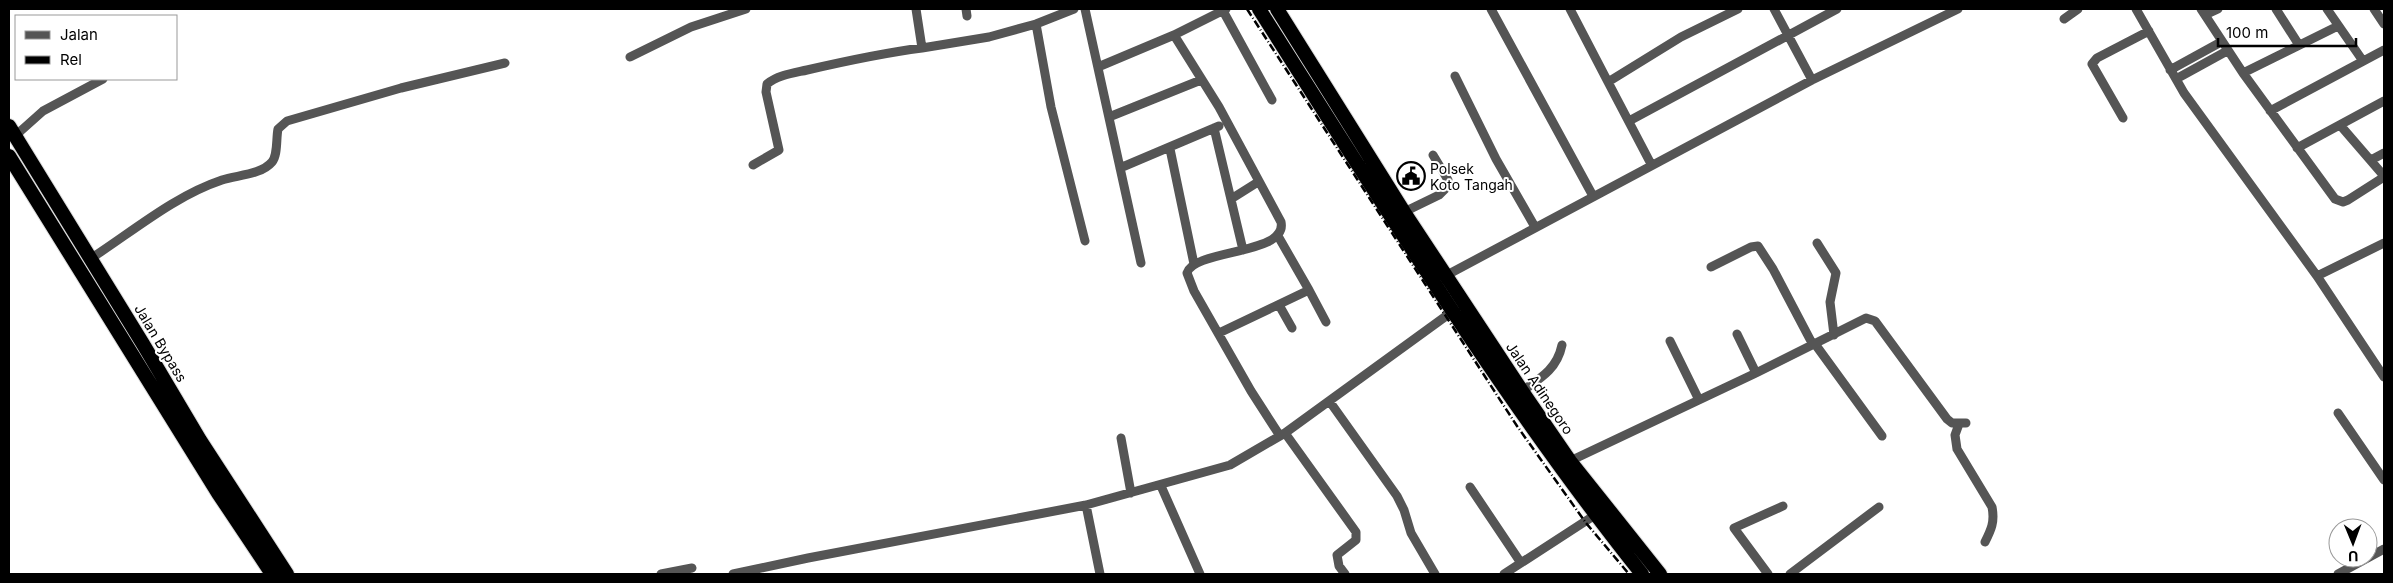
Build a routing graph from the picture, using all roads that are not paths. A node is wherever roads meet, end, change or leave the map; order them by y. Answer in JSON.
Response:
{"nodes":[{"id":1,"x":746,"y":9,"type":"edge"},
{"id":2,"x":916,"y":9,"type":"edge"},
{"id":3,"x":1074,"y":9,"type":"edge"},
{"id":4,"x":1085,"y":9,"type":"edge"},
{"id":5,"x":1259,"y":9,"type":"edge"},
{"id":6,"x":1277,"y":9,"type":"edge"},
{"id":7,"x":1491,"y":9,"type":"edge"},
{"id":8,"x":1570,"y":9,"type":"edge"},
{"id":9,"x":1738,"y":9,"type":"edge"},
{"id":10,"x":1774,"y":9,"type":"edge"},
{"id":11,"x":1837,"y":9,"type":"edge"},
{"id":12,"x":1958,"y":9,"type":"edge"},
{"id":13,"x":2078,"y":9,"type":"edge"},
{"id":14,"x":2136,"y":9,"type":"edge"},
{"id":15,"x":2218,"y":9,"type":"edge"},
{"id":16,"x":2276,"y":9,"type":"edge"},
{"id":17,"x":2327,"y":9,"type":"edge"},
{"id":18,"x":2374,"y":9,"type":"edge"},
{"id":19,"x":1224,"y":10,"type":"edge"},
{"id":20,"x":2203,"y":12,"type":"edge"},
{"id":21,"x":2064,"y":19,"type":"dead end"},
{"id":22,"x":1036,"y":24,"type":"junction"},
{"id":23,"x":2384,"y":24,"type":"edge"},
{"id":24,"x":2338,"y":26,"type":"junction"},
{"id":25,"x":2149,"y":31,"type":"junction"},
{"id":26,"x":1174,"y":35,"type":"junction"},
{"id":27,"x":1788,"y":36,"type":"junction"},
{"id":28,"x":2221,"y":42,"type":"junction"},
{"id":29,"x":2299,"y":45,"type":"junction"},
{"id":30,"x":922,"y":48,"type":"junction"},
{"id":31,"x":2227,"y":51,"type":"junction"},
{"id":32,"x":2381,"y":52,"type":"edge"},
{"id":33,"x":630,"y":57,"type":"dead end"},
{"id":34,"x":2364,"y":61,"type":"junction"},
{"id":35,"x":2384,"y":62,"type":"edge"},
{"id":36,"x":505,"y":64,"type":"dead end"},
{"id":37,"x":1098,"y":67,"type":"junction"},
{"id":38,"x":2170,"y":70,"type":"junction"},
{"id":39,"x":2243,"y":73,"type":"junction"},
{"id":40,"x":1454,"y":76,"type":"dead end"},
{"id":41,"x":2176,"y":79,"type":"junction"},
{"id":42,"x":101,"y":80,"type":"edge"},
{"id":43,"x":1201,"y":80,"type":"junction"},
{"id":44,"x":1812,"y":80,"type":"junction"},
{"id":45,"x":1608,"y":82,"type":"junction"},
{"id":46,"x":1272,"y":100,"type":"dead end"},
{"id":47,"x":2384,"y":101,"type":"edge"},
{"id":48,"x":2270,"y":111,"type":"junction"},
{"id":49,"x":1109,"y":117,"type":"junction"},
{"id":50,"x":2123,"y":118,"type":"dead end"},
{"id":51,"x":1629,"y":120,"type":"junction"},
{"id":52,"x":1226,"y":122,"type":"junction"},
{"id":53,"x":2340,"y":125,"type":"junction"},
{"id":54,"x":1214,"y":128,"type":"junction"},
{"id":55,"x":12,"y":131,"type":"edge"},
{"id":56,"x":2296,"y":148,"type":"junction"},
{"id":57,"x":1170,"y":149,"type":"junction"},
{"id":58,"x":2384,"y":153,"type":"edge"},
{"id":59,"x":1433,"y":155,"type":"dead end"},
{"id":60,"x":9,"y":156,"type":"edge"},
{"id":61,"x":2371,"y":160,"type":"junction"},
{"id":62,"x":1651,"y":164,"type":"junction"},
{"id":63,"x":753,"y":165,"type":"dead end"},
{"id":64,"x":1120,"y":168,"type":"junction"},
{"id":65,"x":2384,"y":177,"type":"edge"},
{"id":66,"x":1258,"y":182,"type":"junction"},
{"id":67,"x":1593,"y":196,"type":"junction"},
{"id":68,"x":1231,"y":199,"type":"junction"},
{"id":69,"x":1404,"y":212,"type":"junction"},
{"id":70,"x":1535,"y":227,"type":"junction"},
{"id":71,"x":1278,"y":236,"type":"junction"},
{"id":72,"x":1085,"y":241,"type":"dead end"},
{"id":73,"x":1817,"y":243,"type":"dead end"},
{"id":74,"x":2384,"y":243,"type":"edge"},
{"id":75,"x":1244,"y":250,"type":"junction"},
{"id":76,"x":90,"y":259,"type":"junction"},
{"id":77,"x":1141,"y":262,"type":"dead end"},
{"id":78,"x":1194,"y":264,"type":"junction"},
{"id":79,"x":1711,"y":268,"type":"dead end"},
{"id":80,"x":1447,"y":275,"type":"junction"},
{"id":81,"x":2317,"y":276,"type":"junction"},
{"id":82,"x":1309,"y":290,"type":"junction"},
{"id":83,"x":1279,"y":305,"type":"junction"},
{"id":84,"x":1453,"y":311,"type":"junction"},
{"id":85,"x":1326,"y":322,"type":"dead end"},
{"id":86,"x":1292,"y":328,"type":"dead end"},
{"id":87,"x":1218,"y":333,"type":"junction"},
{"id":88,"x":1738,"y":334,"type":"dead end"},
{"id":89,"x":1834,"y":334,"type":"junction"},
{"id":90,"x":1670,"y":341,"type":"dead end"},
{"id":91,"x":143,"y":344,"type":"junction"},
{"id":92,"x":1814,"y":344,"type":"junction"},
{"id":93,"x":1562,"y":345,"type":"dead end"},
{"id":94,"x":130,"y":349,"type":"junction"},
{"id":95,"x":1756,"y":373,"type":"junction"},
{"id":96,"x":2384,"y":377,"type":"edge"},
{"id":97,"x":1522,"y":391,"type":"junction"},
{"id":98,"x":1699,"y":400,"type":"junction"},
{"id":99,"x":1330,"y":402,"type":"junction"},
{"id":100,"x":2338,"y":413,"type":"dead end"},
{"id":101,"x":1283,"y":434,"type":"junction"},
{"id":102,"x":1882,"y":436,"type":"dead end"},
{"id":103,"x":1121,"y":438,"type":"dead end"},
{"id":104,"x":1570,"y":461,"type":"junction"},
{"id":105,"x":2384,"y":480,"type":"edge"},
{"id":106,"x":1161,"y":486,"type":"junction"},
{"id":107,"x":1470,"y":487,"type":"dead end"},
{"id":108,"x":1131,"y":493,"type":"junction"},
{"id":109,"x":1086,"y":505,"type":"junction"},
{"id":110,"x":1783,"y":506,"type":"dead end"},
{"id":111,"x":1879,"y":507,"type":"dead end"},
{"id":112,"x":1595,"y":515,"type":"junction"},
{"id":113,"x":1984,"y":542,"type":"dead end"},
{"id":114,"x":2384,"y":550,"type":"edge"},
{"id":115,"x":1521,"y":563,"type":"junction"},
{"id":116,"x":692,"y":568,"type":"dead end"},
{"id":117,"x":272,"y":574,"type":"edge"},
{"id":118,"x":287,"y":574,"type":"edge"},
{"id":119,"x":661,"y":574,"type":"edge"},
{"id":120,"x":733,"y":574,"type":"edge"},
{"id":121,"x":1100,"y":574,"type":"edge"},
{"id":122,"x":1200,"y":574,"type":"edge"},
{"id":123,"x":1345,"y":574,"type":"edge"},
{"id":124,"x":1434,"y":574,"type":"edge"},
{"id":125,"x":1504,"y":574,"type":"edge"},
{"id":126,"x":1642,"y":574,"type":"edge"},
{"id":127,"x":1660,"y":574,"type":"edge"},
{"id":128,"x":1768,"y":574,"type":"edge"},
{"id":129,"x":1790,"y":574,"type":"edge"},
{"id":130,"x":2338,"y":574,"type":"edge"}],
"edges":[{"from":1,"to":33,"type":"street"},
{"from":2,"to":30,"type":"street"},
{"from":3,"to":22,"type":"street"},
{"from":4,"to":37,"type":"street"},
{"from":5,"to":84,"type":"highway"},
{"from":6,"to":69,"type":"highway","name":"Jalan Adinegoro"},
{"from":7,"to":67,"type":"street"},
{"from":8,"to":45,"type":"street"},
{"from":9,"to":45,"type":"street"},
{"from":10,"to":27,"type":"street"},
{"from":11,"to":27,"type":"street"},
{"from":12,"to":44,"type":"street"},
{"from":13,"to":21,"type":"street"},
{"from":14,"to":25,"type":"street"},
{"from":15,"to":20,"type":"street"},
{"from":16,"to":29,"type":"street"},
{"from":17,"to":24,"type":"street"},
{"from":18,"to":23,"type":"street"},
{"from":19,"to":26,"type":"street"},
{"from":19,"to":46,"type":"street"},
{"from":20,"to":28,"type":"street"},
{"from":22,"to":30,"type":"street"},
{"from":22,"to":72,"type":"street"},
{"from":24,"to":29,"type":"street"},
{"from":24,"to":34,"type":"street"},
{"from":25,"to":38,"type":"street"},
{"from":25,"to":50,"type":"street"},
{"from":26,"to":37,"type":"street"},
{"from":26,"to":43,"type":"street"},
{"from":27,"to":44,"type":"street"},
{"from":27,"to":51,"type":"street"},
{"from":28,"to":31,"type":"street"},
{"from":28,"to":38,"type":"street"},
{"from":29,"to":39,"type":"street"},
{"from":30,"to":63,"type":"street"},
{"from":31,"to":39,"type":"street"},
{"from":31,"to":41,"type":"street"},
{"from":32,"to":34,"type":"street"},
{"from":32,"to":35,"type":"street"},
{"from":34,"to":48,"type":"street"},
{"from":36,"to":76,"type":"street"},
{"from":37,"to":49,"type":"street"},
{"from":38,"to":41,"type":"street"},
{"from":39,"to":48,"type":"street"},
{"from":40,"to":70,"type":"street"},
{"from":41,"to":81,"type":"street"},
{"from":42,"to":55,"type":"street"},
{"from":43,"to":49,"type":"street"},
{"from":43,"to":52,"type":"street"},
{"from":44,"to":62,"type":"street"},
{"from":45,"to":51,"type":"street"},
{"from":47,"to":53,"type":"street"},
{"from":48,"to":56,"type":"street"},
{"from":49,"to":64,"type":"street"},
{"from":51,"to":62,"type":"street"},
{"from":52,"to":54,"type":"street"},
{"from":52,"to":66,"type":"street"},
{"from":53,"to":56,"type":"street"},
{"from":53,"to":61,"type":"street"},
{"from":54,"to":57,"type":"street"},
{"from":54,"to":68,"type":"street"},
{"from":55,"to":76,"type":"highway","name":"Jalan Bypass"},
{"from":56,"to":65,"type":"street"},
{"from":57,"to":64,"type":"street"},
{"from":57,"to":78,"type":"street"},
{"from":58,"to":61,"type":"street"},
{"from":59,"to":69,"type":"street"},
{"from":60,"to":94,"type":"highway"},
{"from":61,"to":65,"type":"street"},
{"from":62,"to":67,"type":"street"},
{"from":64,"to":77,"type":"street"},
{"from":66,"to":68,"type":"street"},
{"from":66,"to":71,"type":"street"},
{"from":67,"to":70,"type":"street"},
{"from":68,"to":75,"type":"street"},
{"from":69,"to":80,"type":"highway","name":"Jalan Adinegoro"},
{"from":70,"to":80,"type":"street"},
{"from":71,"to":75,"type":"street"},
{"from":71,"to":82,"type":"street"},
{"from":73,"to":89,"type":"street"},
{"from":74,"to":81,"type":"street"},
{"from":75,"to":78,"type":"street"},
{"from":76,"to":91,"type":"highway","name":"Jalan Bypass"},
{"from":78,"to":87,"type":"street"},
{"from":79,"to":92,"type":"street"},
{"from":80,"to":97,"type":"highway","name":"Jalan Adinegoro"},
{"from":81,"to":96,"type":"street"},
{"from":82,"to":83,"type":"street"},
{"from":82,"to":85,"type":"street"},
{"from":83,"to":86,"type":"street"},
{"from":83,"to":87,"type":"street"},
{"from":84,"to":99,"type":"street"},
{"from":84,"to":112,"type":"highway"},
{"from":87,"to":101,"type":"street"},
{"from":88,"to":95,"type":"street"},
{"from":89,"to":92,"type":"street"},
{"from":89,"to":113,"type":"street"},
{"from":90,"to":98,"type":"street"},
{"from":91,"to":94,"type":"highway"},
{"from":91,"to":118,"type":"highway","name":"Jalan Bypass"},
{"from":92,"to":95,"type":"street"},
{"from":92,"to":102,"type":"street"},
{"from":93,"to":97,"type":"street"},
{"from":94,"to":117,"type":"highway"},
{"from":95,"to":98,"type":"street"},
{"from":97,"to":104,"type":"highway","name":"Jalan Adinegoro"},
{"from":98,"to":104,"type":"street"},
{"from":99,"to":101,"type":"street"},
{"from":99,"to":124,"type":"street"},
{"from":100,"to":105,"type":"street"},
{"from":101,"to":106,"type":"street"},
{"from":101,"to":123,"type":"street"},
{"from":103,"to":108,"type":"street"},
{"from":104,"to":127,"type":"highway","name":"Jalan Adinegoro"},
{"from":106,"to":108,"type":"street"},
{"from":106,"to":122,"type":"street"},
{"from":107,"to":115,"type":"street"},
{"from":108,"to":109,"type":"street"},
{"from":109,"to":120,"type":"street"},
{"from":109,"to":121,"type":"street"},
{"from":110,"to":128,"type":"street"},
{"from":111,"to":129,"type":"street"},
{"from":112,"to":115,"type":"street"},
{"from":112,"to":126,"type":"highway"},
{"from":114,"to":130,"type":"street"},
{"from":115,"to":125,"type":"street"},
{"from":116,"to":119,"type":"street"}]}
